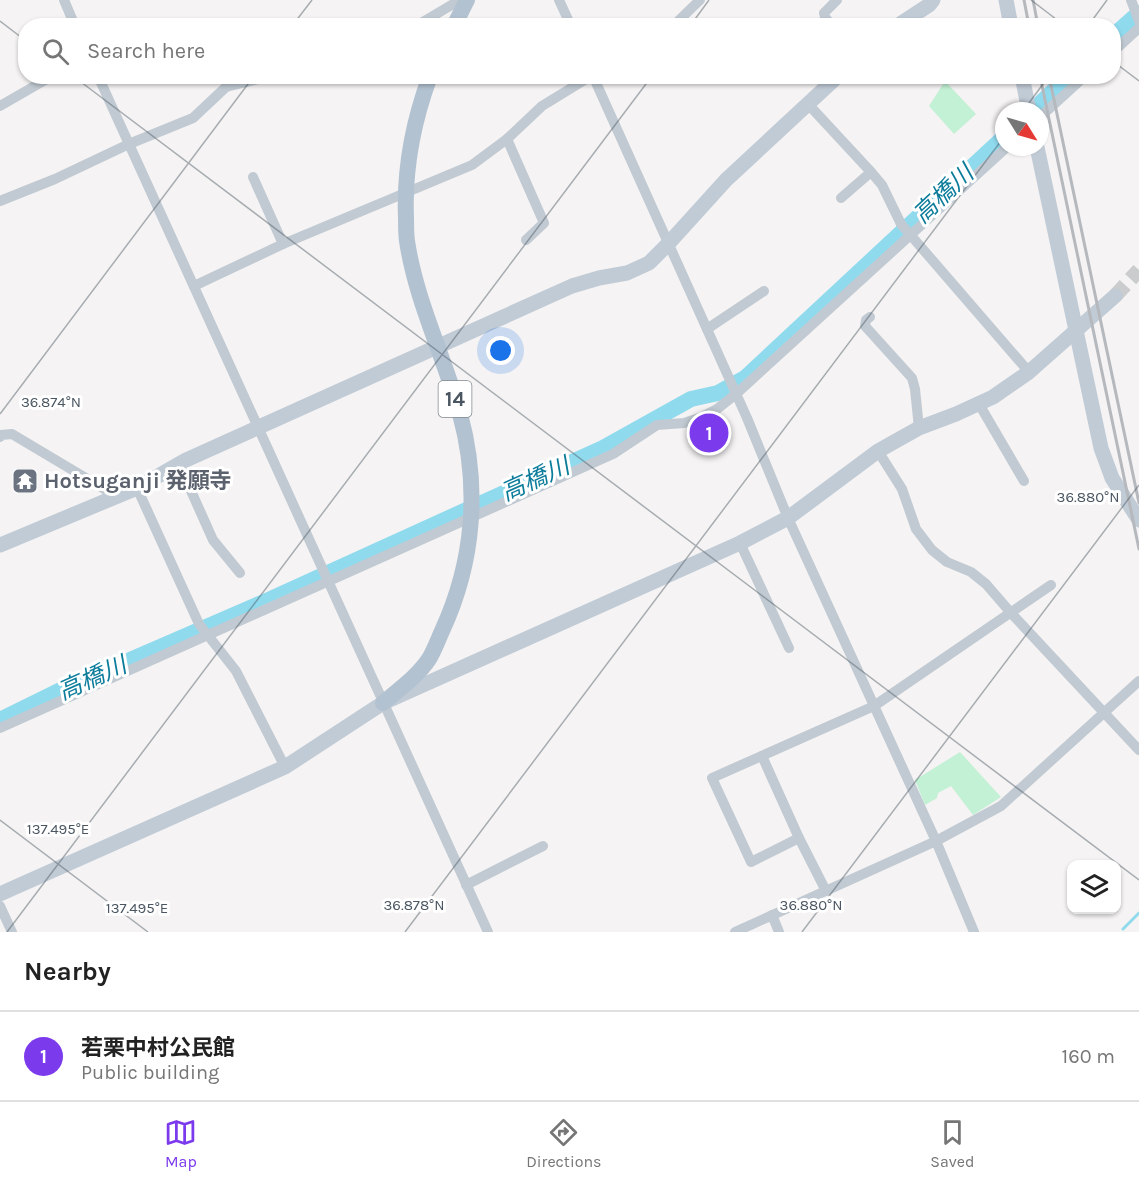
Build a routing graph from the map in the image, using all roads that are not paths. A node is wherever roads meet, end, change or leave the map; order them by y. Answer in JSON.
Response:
{"nodes":[{"id":1,"x":64,"y":0,"type":"edge"},
{"id":2,"x":460,"y":0,"type":"edge"},
{"id":3,"x":467,"y":0,"type":"edge"},
{"id":4,"x":559,"y":0,"type":"edge"},
{"id":5,"x":700,"y":0,"type":"edge"},
{"id":6,"x":837,"y":0,"type":"edge"},
{"id":7,"x":933,"y":0,"type":"edge"},
{"id":8,"x":1006,"y":0,"type":"edge"},
{"id":9,"x":1131,"y":0,"type":"edge"},
{"id":10,"x":72,"y":18,"type":"edge"},
{"id":11,"x":430,"y":18,"type":"edge"},
{"id":12,"x":458,"y":18,"type":"edge"},
{"id":13,"x":567,"y":18,"type":"edge"},
{"id":14,"x":681,"y":18,"type":"edge"},
{"id":15,"x":826,"y":18,"type":"edge"},
{"id":16,"x":909,"y":18,"type":"edge"},
{"id":17,"x":1009,"y":18,"type":"edge"},
{"id":18,"x":1139,"y":21,"type":"edge"},
{"id":19,"x":1139,"y":28,"type":"edge"},
{"id":20,"x":1121,"y":44,"type":"edge"},
{"id":21,"x":38,"y":84,"type":"edge"},
{"id":22,"x":102,"y":84,"type":"edge"},
{"id":23,"x":238,"y":84,"type":"edge"},
{"id":24,"x":427,"y":84,"type":"edge"},
{"id":25,"x":579,"y":84,"type":"edge"},
{"id":26,"x":596,"y":84,"type":"edge"},
{"id":27,"x":829,"y":84,"type":"edge"},
{"id":28,"x":1024,"y":84,"type":"edge"},
{"id":29,"x":1076,"y":84,"type":"edge"},
{"id":30,"x":1027,"y":102,"type":"edge"},
{"id":31,"x":808,"y":104,"type":"junction"},
{"id":32,"x":0,"y":106,"type":"edge"},
{"id":33,"x":1049,"y":109,"type":"edge"},
{"id":34,"x":507,"y":140,"type":"junction"},
{"id":35,"x":129,"y":144,"type":"junction"},
{"id":36,"x":997,"y":156,"type":"edge"},
{"id":37,"x":1039,"y":156,"type":"edge"},
{"id":38,"x":871,"y":172,"type":"junction"},
{"id":39,"x":253,"y":177,"type":"dead end"},
{"id":40,"x":405,"y":193,"type":"junction"},
{"id":41,"x":841,"y":198,"type":"dead end"},
{"id":42,"x":0,"y":201,"type":"edge"},
{"id":43,"x":910,"y":235,"type":"junction"},
{"id":44,"x":526,"y":240,"type":"dead end"},
{"id":45,"x":283,"y":244,"type":"junction"},
{"id":46,"x":669,"y":244,"type":"junction"},
{"id":47,"x":194,"y":286,"type":"junction"},
{"id":48,"x":764,"y":291,"type":"dead end"},
{"id":49,"x":1115,"y":296,"type":"tunnel mouth"},
{"id":50,"x":870,"y":317,"type":"dead end"},
{"id":51,"x":707,"y":329,"type":"junction"},
{"id":52,"x":1076,"y":332,"type":"junction"},
{"id":53,"x":436,"y":347,"type":"junction"},
{"id":54,"x":1029,"y":372,"type":"junction"},
{"id":55,"x":736,"y":394,"type":"junction"},
{"id":56,"x":979,"y":404,"type":"junction"},
{"id":57,"x":258,"y":427,"type":"junction"},
{"id":58,"x":919,"y":428,"type":"junction"},
{"id":59,"x":0,"y":437,"type":"edge"},
{"id":60,"x":878,"y":451,"type":"junction"},
{"id":61,"x":179,"y":464,"type":"junction"},
{"id":62,"x":1024,"y":481,"type":"dead end"},
{"id":63,"x":137,"y":488,"type":"junction"},
{"id":64,"x":116,"y":496,"type":"junction"},
{"id":65,"x":471,"y":518,"type":"junction"},
{"id":66,"x":788,"y":518,"type":"junction"},
{"id":67,"x":1139,"y":520,"type":"edge"},
{"id":68,"x":740,"y":543,"type":"junction"},
{"id":69,"x":0,"y":545,"type":"edge"},
{"id":70,"x":240,"y":573,"type":"dead end"},
{"id":71,"x":328,"y":581,"type":"junction"},
{"id":72,"x":1051,"y":585,"type":"dead end"},
{"id":73,"x":1011,"y":613,"type":"junction"},
{"id":74,"x":208,"y":635,"type":"junction"},
{"id":75,"x":789,"y":648,"type":"dead end"},
{"id":76,"x":1139,"y":681,"type":"edge"},
{"id":77,"x":383,"y":703,"type":"junction"},
{"id":78,"x":874,"y":706,"type":"junction"},
{"id":79,"x":1105,"y":712,"type":"junction"},
{"id":80,"x":0,"y":728,"type":"edge"},
{"id":81,"x":1139,"y":750,"type":"edge"},
{"id":82,"x":762,"y":756,"type":"junction"},
{"id":83,"x":285,"y":767,"type":"junction"},
{"id":84,"x":799,"y":838,"type":"junction"},
{"id":85,"x":936,"y":841,"type":"junction"},
{"id":86,"x":543,"y":846,"type":"dead end"},
{"id":87,"x":466,"y":885,"type":"junction"},
{"id":88,"x":826,"y":891,"type":"junction"},
{"id":89,"x":0,"y":894,"type":"edge"},
{"id":90,"x":0,"y":906,"type":"edge"},
{"id":91,"x":772,"y":915,"type":"junction"},
{"id":92,"x":12,"y":932,"type":"edge"},
{"id":93,"x":488,"y":932,"type":"edge"},
{"id":94,"x":735,"y":932,"type":"edge"},
{"id":95,"x":779,"y":932,"type":"edge"},
{"id":96,"x":974,"y":932,"type":"edge"}],
"edges":[{"from":1,"to":10,"type":"street"},
{"from":2,"to":11,"type":"street"},
{"from":3,"to":12,"type":"main road"},
{"from":4,"to":13,"type":"street"},
{"from":5,"to":14,"type":"street"},
{"from":6,"to":15,"type":"street"},
{"from":7,"to":16,"type":"street"},
{"from":8,"to":17,"type":"street"},
{"from":9,"to":18,"type":"street"},
{"from":19,"to":20,"type":"street"},
{"from":21,"to":32,"type":"street"},
{"from":22,"to":35,"type":"street"},
{"from":23,"to":35,"type":"street"},
{"from":24,"to":40,"type":"main road","number":"14"},
{"from":25,"to":34,"type":"street"},
{"from":26,"to":46,"type":"street"},
{"from":27,"to":31,"type":"street"},
{"from":28,"to":30,"type":"street"},
{"from":29,"to":33,"type":"street"},
{"from":31,"to":38,"type":"street"},
{"from":31,"to":46,"type":"street"},
{"from":34,"to":40,"type":"street"},
{"from":34,"to":44,"type":"street"},
{"from":35,"to":42,"type":"street"},
{"from":35,"to":47,"type":"street"},
{"from":36,"to":43,"type":"street"},
{"from":37,"to":52,"type":"street"},
{"from":38,"to":41,"type":"street"},
{"from":38,"to":43,"type":"street"},
{"from":39,"to":45,"type":"street"},
{"from":40,"to":45,"type":"street"},
{"from":40,"to":53,"type":"main road","number":"14"},
{"from":43,"to":54,"type":"street"},
{"from":43,"to":55,"type":"street"},
{"from":45,"to":47,"type":"street"},
{"from":46,"to":51,"type":"street"},
{"from":46,"to":53,"type":"street"},
{"from":47,"to":57,"type":"street"},
{"from":48,"to":51,"type":"street"},
{"from":49,"to":52,"type":"street"},
{"from":50,"to":58,"type":"street"},
{"from":51,"to":55,"type":"street"},
{"from":52,"to":54,"type":"street"},
{"from":52,"to":67,"type":"street"},
{"from":53,"to":57,"type":"street"},
{"from":53,"to":65,"type":"main road","number":"14"},
{"from":54,"to":56,"type":"street"},
{"from":55,"to":65,"type":"street"},
{"from":55,"to":66,"type":"street"},
{"from":56,"to":58,"type":"street"},
{"from":56,"to":62,"type":"street"},
{"from":57,"to":61,"type":"street"},
{"from":57,"to":71,"type":"street"},
{"from":58,"to":60,"type":"street"},
{"from":59,"to":64,"type":"street"},
{"from":60,"to":66,"type":"street"},
{"from":60,"to":73,"type":"street"},
{"from":61,"to":63,"type":"street"},
{"from":61,"to":70,"type":"street"},
{"from":63,"to":64,"type":"street"},
{"from":63,"to":74,"type":"street"},
{"from":64,"to":69,"type":"street"},
{"from":65,"to":71,"type":"street"},
{"from":65,"to":77,"type":"main road","number":"14"},
{"from":66,"to":68,"type":"street"},
{"from":66,"to":78,"type":"street"},
{"from":68,"to":75,"type":"street"},
{"from":68,"to":77,"type":"street"},
{"from":71,"to":74,"type":"street"},
{"from":71,"to":77,"type":"street"},
{"from":72,"to":73,"type":"street"},
{"from":73,"to":78,"type":"street"},
{"from":73,"to":79,"type":"street"},
{"from":74,"to":80,"type":"street"},
{"from":74,"to":83,"type":"street"},
{"from":76,"to":79,"type":"street"},
{"from":77,"to":83,"type":"street"},
{"from":77,"to":87,"type":"street"},
{"from":78,"to":82,"type":"street"},
{"from":78,"to":85,"type":"street"},
{"from":79,"to":81,"type":"street"},
{"from":79,"to":85,"type":"street"},
{"from":82,"to":84,"type":"street"},
{"from":82,"to":84,"type":"street"},
{"from":83,"to":89,"type":"street"},
{"from":84,"to":88,"type":"street"},
{"from":85,"to":88,"type":"street"},
{"from":85,"to":96,"type":"street"},
{"from":86,"to":87,"type":"street"},
{"from":87,"to":93,"type":"street"},
{"from":88,"to":91,"type":"street"},
{"from":90,"to":92,"type":"street"},
{"from":91,"to":94,"type":"street"},
{"from":91,"to":95,"type":"street"}]}
